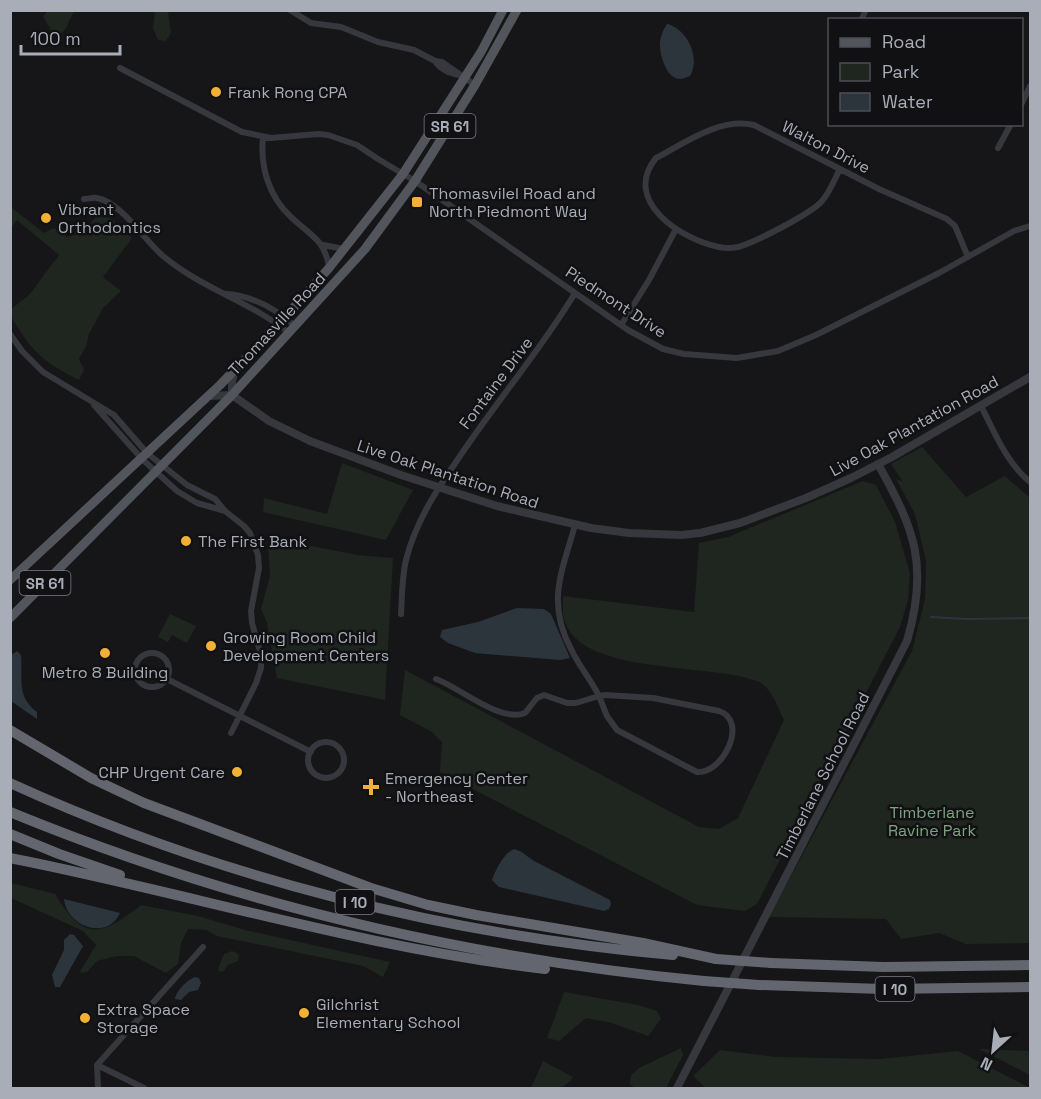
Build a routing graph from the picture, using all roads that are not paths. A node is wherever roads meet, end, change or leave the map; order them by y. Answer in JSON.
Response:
{"nodes":[{"id":1,"x":290,"y":10,"type":"edge"},
{"id":2,"x":503,"y":10,"type":"edge"},
{"id":3,"x":518,"y":10,"type":"edge"},
{"id":4,"x":120,"y":68,"type":"dead end"},
{"id":5,"x":462,"y":77,"type":"junction"},
{"id":6,"x":475,"y":85,"type":"junction"},
{"id":7,"x":1030,"y":86,"type":"edge"},
{"id":8,"x":1023,"y":101,"type":"edge"},
{"id":9,"x":1010,"y":126,"type":"edge"},
{"id":10,"x":263,"y":137,"type":"junction"},
{"id":11,"x":998,"y":148,"type":"dead end"},
{"id":12,"x":840,"y":169,"type":"junction"},
{"id":13,"x":403,"y":174,"type":"junction"},
{"id":14,"x":415,"y":181,"type":"junction"},
{"id":15,"x":84,"y":199,"type":"dead end"},
{"id":16,"x":1030,"y":226,"type":"edge"},
{"id":17,"x":676,"y":229,"type":"junction"},
{"id":18,"x":323,"y":245,"type":"junction"},
{"id":19,"x":344,"y":249,"type":"junction"},
{"id":20,"x":968,"y":257,"type":"junction"},
{"id":21,"x":356,"y":259,"type":"junction"},
{"id":22,"x":329,"y":268,"type":"junction"},
{"id":23,"x":575,"y":293,"type":"junction"},
{"id":24,"x":227,"y":294,"type":"junction"},
{"id":25,"x":282,"y":321,"type":"junction"},
{"id":26,"x":621,"y":325,"type":"junction"},
{"id":27,"x":292,"y":329,"type":"junction"},
{"id":28,"x":10,"y":334,"type":"edge"},
{"id":29,"x":235,"y":369,"type":"junction"},
{"id":30,"x":1030,"y":377,"type":"edge"},
{"id":31,"x":232,"y":394,"type":"junction"},
{"id":32,"x":209,"y":396,"type":"junction"},
{"id":33,"x":981,"y":406,"type":"junction"},
{"id":34,"x":145,"y":456,"type":"junction"},
{"id":35,"x":878,"y":464,"type":"junction"},
{"id":36,"x":160,"y":469,"type":"junction"},
{"id":37,"x":1030,"y":482,"type":"edge"},
{"id":38,"x":438,"y":488,"type":"junction"},
{"id":39,"x":225,"y":511,"type":"junction"},
{"id":40,"x":575,"y":525,"type":"junction"},
{"id":41,"x":10,"y":580,"type":"edge"},
{"id":42,"x":401,"y":614,"type":"dead end"},
{"id":43,"x":10,"y":618,"type":"edge"},
{"id":44,"x":167,"y":679,"type":"junction"},
{"id":45,"x":436,"y":679,"type":"dead end"},
{"id":46,"x":599,"y":696,"type":"junction"},
{"id":47,"x":240,"y":716,"type":"junction"},
{"id":48,"x":10,"y":730,"type":"edge"},
{"id":49,"x":231,"y":733,"type":"dead end"},
{"id":50,"x":310,"y":752,"type":"junction"},
{"id":51,"x":10,"y":783,"type":"edge"},
{"id":52,"x":10,"y":812,"type":"edge"},
{"id":53,"x":10,"y":834,"type":"edge"},
{"id":54,"x":10,"y":858,"type":"edge"},
{"id":55,"x":194,"y":899,"type":"junction"},
{"id":56,"x":203,"y":947,"type":"dead end"},
{"id":57,"x":716,"y":959,"type":"junction"},
{"id":58,"x":1030,"y":965,"type":"edge"},
{"id":59,"x":656,"y":976,"type":"junction"},
{"id":60,"x":1030,"y":987,"type":"edge"},
{"id":61,"x":97,"y":1065,"type":"junction"},
{"id":62,"x":98,"y":1089,"type":"edge"},
{"id":63,"x":144,"y":1089,"type":"edge"},
{"id":64,"x":677,"y":1089,"type":"edge"}],
"edges":[{"from":1,"to":5,"type":"street"},
{"from":2,"to":5,"type":"main road","name":"Thomasville Road","number":"SR 61"},
{"from":3,"to":6,"type":"main road","name":"Thomasville Road","number":"SR 61"},
{"from":4,"to":10,"type":"street","name":"Piedmont Drive"},
{"from":5,"to":6,"type":"street"},
{"from":5,"to":13,"type":"main road","name":"Thomasville Road","number":"SR 61"},
{"from":6,"to":14,"type":"main road","name":"Thomasville Road","number":"SR 61"},
{"from":7,"to":8,"type":"street"},
{"from":9,"to":11,"type":"street"},
{"from":10,"to":13,"type":"street","name":"Piedmont Drive"},
{"from":10,"to":18,"type":"street"},
{"from":12,"to":17,"type":"street"},
{"from":12,"to":17,"type":"street","name":"Walton Drive"},
{"from":12,"to":20,"type":"street","name":"Walton Drive"},
{"from":13,"to":14,"type":"street","name":"Piedmont Drive"},
{"from":13,"to":19,"type":"main road","name":"Thomasville Road","number":"SR 61"},
{"from":14,"to":21,"type":"main road","name":"Thomasville Road","number":"SR 61"},
{"from":14,"to":23,"type":"street","name":"Piedmont Drive"},
{"from":15,"to":24,"type":"street"},
{"from":16,"to":20,"type":"street","name":"Piedmont Drive"},
{"from":17,"to":26,"type":"street"},
{"from":18,"to":19,"type":"street"},
{"from":18,"to":22,"type":"street"},
{"from":19,"to":21,"type":"main road"},
{"from":19,"to":22,"type":"main road","name":"Thomasville Road","number":"SR 61"},
{"from":20,"to":26,"type":"street","name":"Piedmont Drive"},
{"from":21,"to":27,"type":"main road","name":"Thomasville Road","number":"SR 61"},
{"from":22,"to":25,"type":"main road","name":"Thomasville Road","number":"SR 61"},
{"from":23,"to":26,"type":"street","name":"Piedmont Drive"},
{"from":23,"to":38,"type":"street","name":"Fontaine Drive"},
{"from":24,"to":25,"type":"street"},
{"from":24,"to":25,"type":"street"},
{"from":25,"to":27,"type":"street"},
{"from":25,"to":29,"type":"main road","name":"Thomasville Road","number":"SR 61"},
{"from":27,"to":31,"type":"main road","name":"Thomasville Road","number":"SR 61"},
{"from":28,"to":34,"type":"street"},
{"from":29,"to":31,"type":"street"},
{"from":29,"to":32,"type":"main road","name":"Thomasville Road","number":"SR 61"},
{"from":30,"to":33,"type":"street","name":"Live Oak Plantation Road"},
{"from":31,"to":32,"type":"street"},
{"from":31,"to":36,"type":"main road","name":"Thomasville Road","number":"SR 61"},
{"from":31,"to":38,"type":"street","name":"Live Oak Plantation Road"},
{"from":32,"to":34,"type":"main road","name":"Thomasville Road","number":"SR 61"},
{"from":33,"to":35,"type":"street","name":"Live Oak Plantation Road"},
{"from":33,"to":37,"type":"street"},
{"from":34,"to":36,"type":"street"},
{"from":34,"to":41,"type":"main road","name":"Thomasville Road","number":"SR 61"},
{"from":35,"to":40,"type":"street","name":"Live Oak Plantation Road"},
{"from":35,"to":64,"type":"street","name":"Timberlane School Road"},
{"from":36,"to":39,"type":"street"},
{"from":36,"to":39,"type":"street"},
{"from":36,"to":43,"type":"main road","name":"Thomasville Road","number":"SR 61"},
{"from":38,"to":40,"type":"street","name":"Live Oak Plantation Road"},
{"from":38,"to":42,"type":"street","name":"Fontaine Drive"},
{"from":39,"to":47,"type":"street"},
{"from":40,"to":46,"type":"street"},
{"from":44,"to":44,"type":"street"},
{"from":44,"to":47,"type":"street"},
{"from":45,"to":46,"type":"street"},
{"from":46,"to":46,"type":"street"},
{"from":47,"to":49,"type":"street"},
{"from":47,"to":50,"type":"street"},
{"from":48,"to":57,"type":"highway"},
{"from":50,"to":50,"type":"street"},
{"from":51,"to":57,"type":"highway","number":"I 10"},
{"from":52,"to":59,"type":"highway","number":"I 10"},
{"from":53,"to":55,"type":"highway"},
{"from":54,"to":55,"type":"highway"},
{"from":55,"to":59,"type":"highway"},
{"from":56,"to":61,"type":"street"},
{"from":57,"to":58,"type":"highway","number":"I 10","bridge":true},
{"from":59,"to":60,"type":"highway","number":"I 10","bridge":true},
{"from":61,"to":62,"type":"street"},
{"from":61,"to":63,"type":"street"}]}
